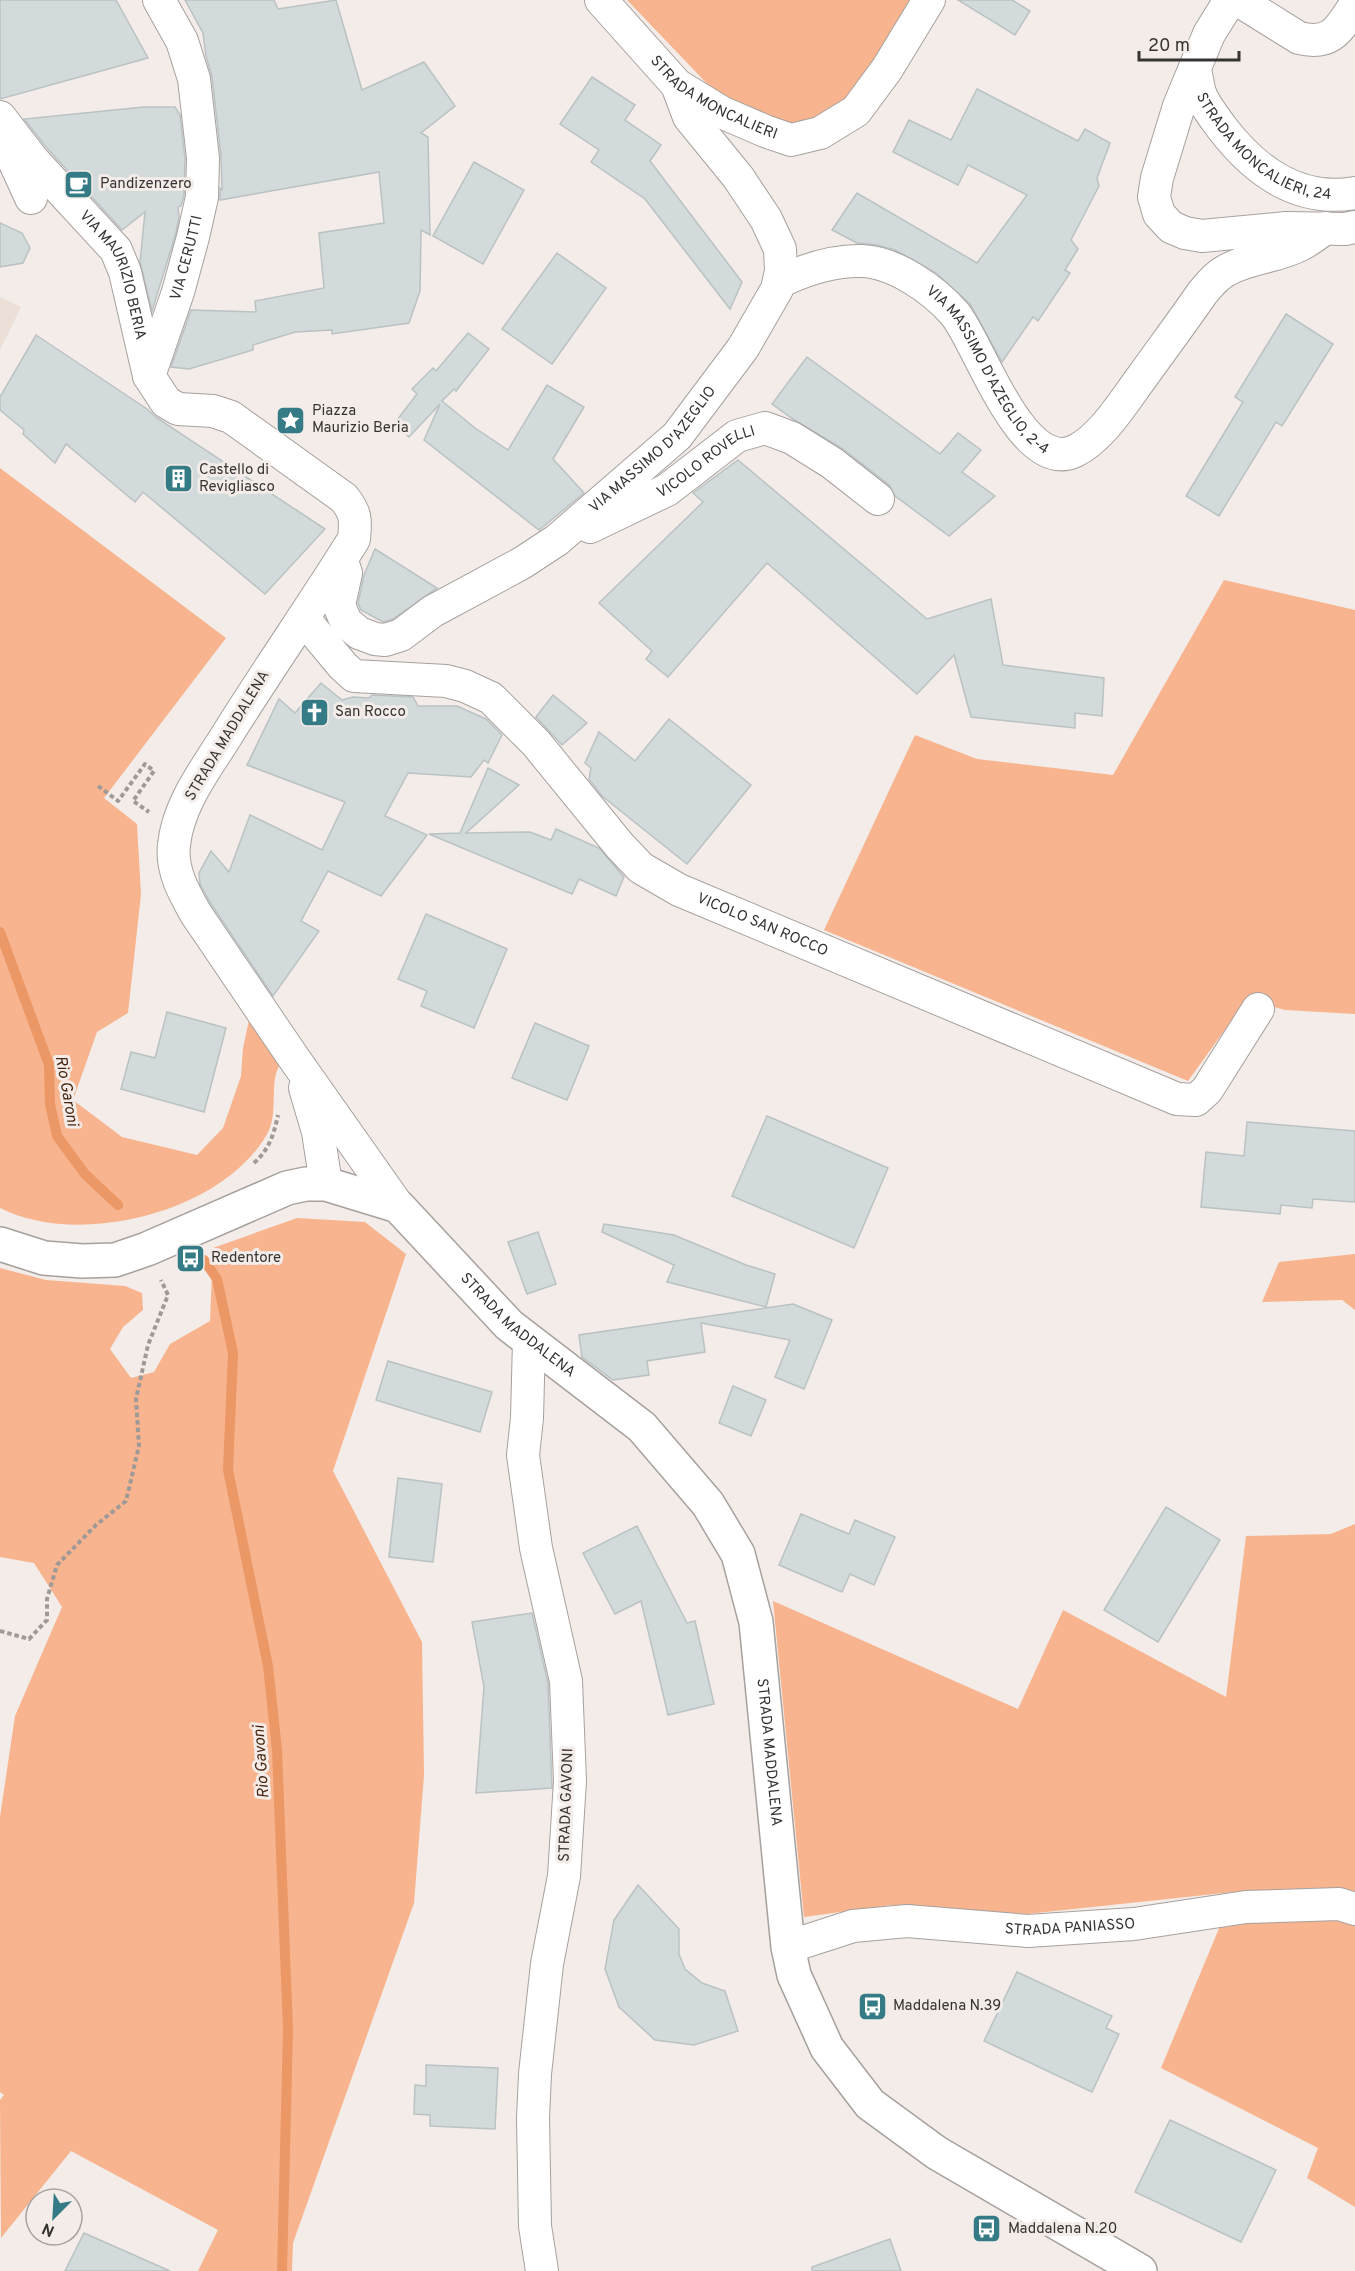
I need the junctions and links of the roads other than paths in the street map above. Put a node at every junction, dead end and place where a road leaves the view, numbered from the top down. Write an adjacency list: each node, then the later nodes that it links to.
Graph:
1 (159, 0): 15 (street, VIA CERUTTI)
2 (601, 0): 8 (street, STRADA MONCALIERI)
3 (929, 0): 8 (street, STRADA MONCALIERI)
4 (1230, 0): 7 (street)
5 (1238, 0): 6 (street)
6 (1355, 4)
7 (1195, 70): 11 (street, STRADA MONCALIERI, 24); 13 (street)
8 (677, 85): 14 (street, VIA MASSIMO D'AZEGLIO)
9 (0, 117): 15 (street, VIA MAURIZIO BERIA)
10 (0, 128): 12 (street)
11 (1355, 193)
12 (31, 198)
13 (1340, 228): 14 (street, VIA MASSIMO D'AZEGLIO, 2-4)
14 (779, 282): 17 (street, VIA MASSIMO D'AZEGLIO)
15 (153, 383): 18 (street)
16 (878, 499): 17 (street, VICOLO ROVELLI)
17 (557, 540): 18 (street, VIA MASSIMO D'AZEGLIO)
18 (345, 553): 19 (street, STRADA MADDALENA)
19 (303, 618): 20 (street, VICOLO SAN ROCCO); 21 (street, STRADA MADDALENA)
20 (1258, 1009)
21 (293, 1057): 22 (street, STRADA MADDALENA); 23 (street, STRADA MADDALENA)
22 (326, 1184): 23 (street); 24 (street)
23 (398, 1206): 25 (street, STRADA MADDALENA)
24 (0, 1244)
25 (530, 1341): 27 (street, STRADA MADDALENA); 28 (street, STRADA GAVONI)
26 (1355, 1909): 27 (street, STRADA PANIASSO)
27 (788, 1947): 29 (street, STRADA MADDALENA)
28 (542, 2271)
29 (1140, 2271)

